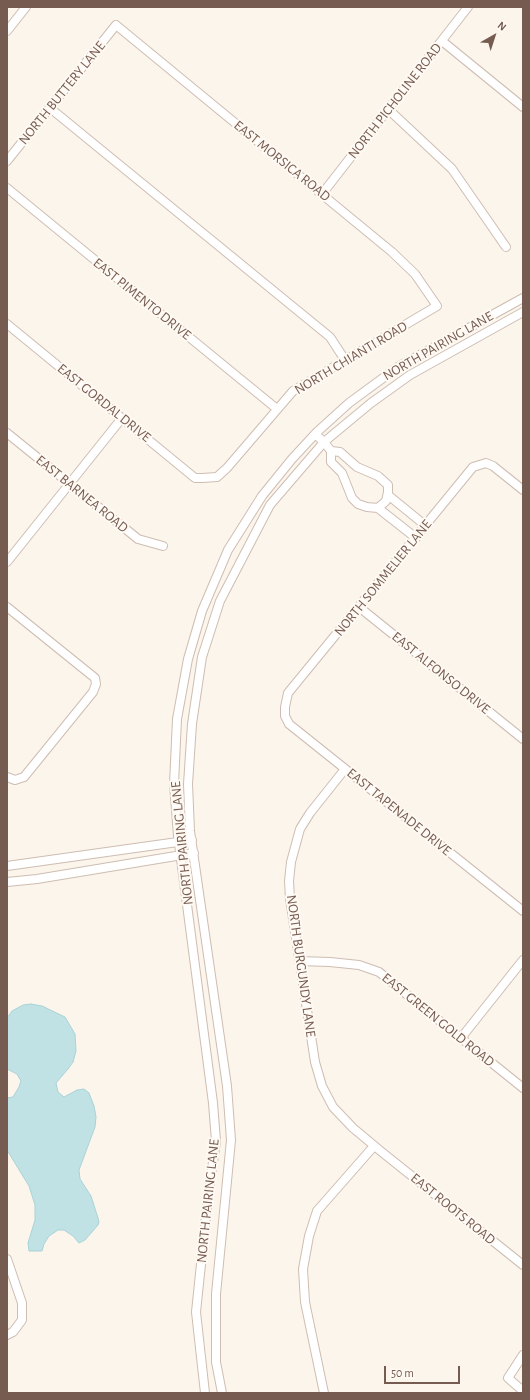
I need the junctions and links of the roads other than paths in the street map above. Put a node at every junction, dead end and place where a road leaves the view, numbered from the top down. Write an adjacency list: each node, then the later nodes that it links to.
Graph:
1 (26, 7): 4 (street)
2 (468, 7): 5 (street, NORTH PICHOLINE ROAD)
3 (116, 26): 7 (street, NORTH BUTTERY LANE); 11 (street, EAST MORSICA ROAD)
4 (7, 31)
5 (442, 41): 6 (street); 8 (street, NORTH PICHOLINE ROAD)
6 (523, 107)
7 (50, 108): 9 (street, NORTH BUTTERY LANE); 17 (street)
8 (388, 109): 11 (street, NORTH PICHOLINE ROAD); 12 (street)
9 (7, 161)
10 (7, 188): 18 (street, EAST PIMENTO DRIVE)
11 (322, 194): 14 (street, EAST MORSICA ROAD)
12 (506, 247)
13 (523, 298): 21 (street, NORTH PAIRING LANE)
14 (437, 306): 17 (street, NORTH CHIANTI ROAD)
15 (523, 312): 22 (street, NORTH PAIRING LANE)
16 (7, 324): 19 (street, EAST GORDAL DRIVE)
17 (345, 360): 18 (street, NORTH CHIANTI ROAD)
18 (277, 409): 24 (street, NORTH CHIANTI ROAD)
19 (122, 418): 24 (street, EAST GORDAL DRIVE); 25 (street)
20 (7, 433): 25 (street, EAST BARNEA ROAD)
21 (315, 434): 22 (street); 40 (street, NORTH PAIRING LANE)
22 (324, 442): 23 (street); 39 (street, NORTH PAIRING LANE)
23 (331, 451): 27 (street); 28 (street)
24 (202, 478)
25 (69, 484): 31 (street, EAST BARNEA ROAD); 32 (street)
26 (523, 490): 29 (street, NORTH SOMMELIER LANE)
27 (388, 495): 28 (street); 29 (street)
28 (378, 508): 30 (street)
29 (426, 526): 30 (street, NORTH SOMMELIER LANE)
30 (416, 538): 34 (street, NORTH SOMMELIER LANE)
31 (163, 546)
32 (7, 562)
33 (7, 607): 38 (street)
34 (359, 607): 35 (street, NORTH SOMMELIER LANE); 36 (street, EAST ALFONSO DRIVE)
35 (285, 707): 37 (street, EAST TAPENADE DRIVE)
36 (523, 739)
37 (345, 769): 45 (street, EAST TAPENADE DRIVE); 47 (street, NORTH BURGUNDY LANE)
38 (7, 777)
39 (192, 840): 40 (street); 41 (street, NORTH PAIRING LANE)
40 (179, 842): 42 (street, NORTH PAIRING LANE); 43 (street)
41 (194, 854): 42 (street); 58 (street, NORTH PAIRING LANE)
42 (181, 856): 44 (street); 57 (street, NORTH PAIRING LANE)
43 (7, 866)
44 (7, 882)
45 (523, 911)
46 (523, 960): 48 (street)
47 (299, 961): 48 (street, EAST GREEN GOLD ROAD); 50 (street, NORTH BURGUNDY LANE)
48 (461, 1038): 49 (street, EAST GREEN GOLD ROAD)
49 (523, 1088)
50 (374, 1146): 51 (street, NORTH BURGUNDY LANE); 59 (street)
51 (383, 1153): 53 (street, EAST ROOTS ROAD)
52 (7, 1259): 54 (street)
53 (523, 1265)
54 (7, 1335)
55 (523, 1355): 56 (street)
56 (523, 1391)
57 (205, 1393)
58 (222, 1393)
59 (324, 1393)

